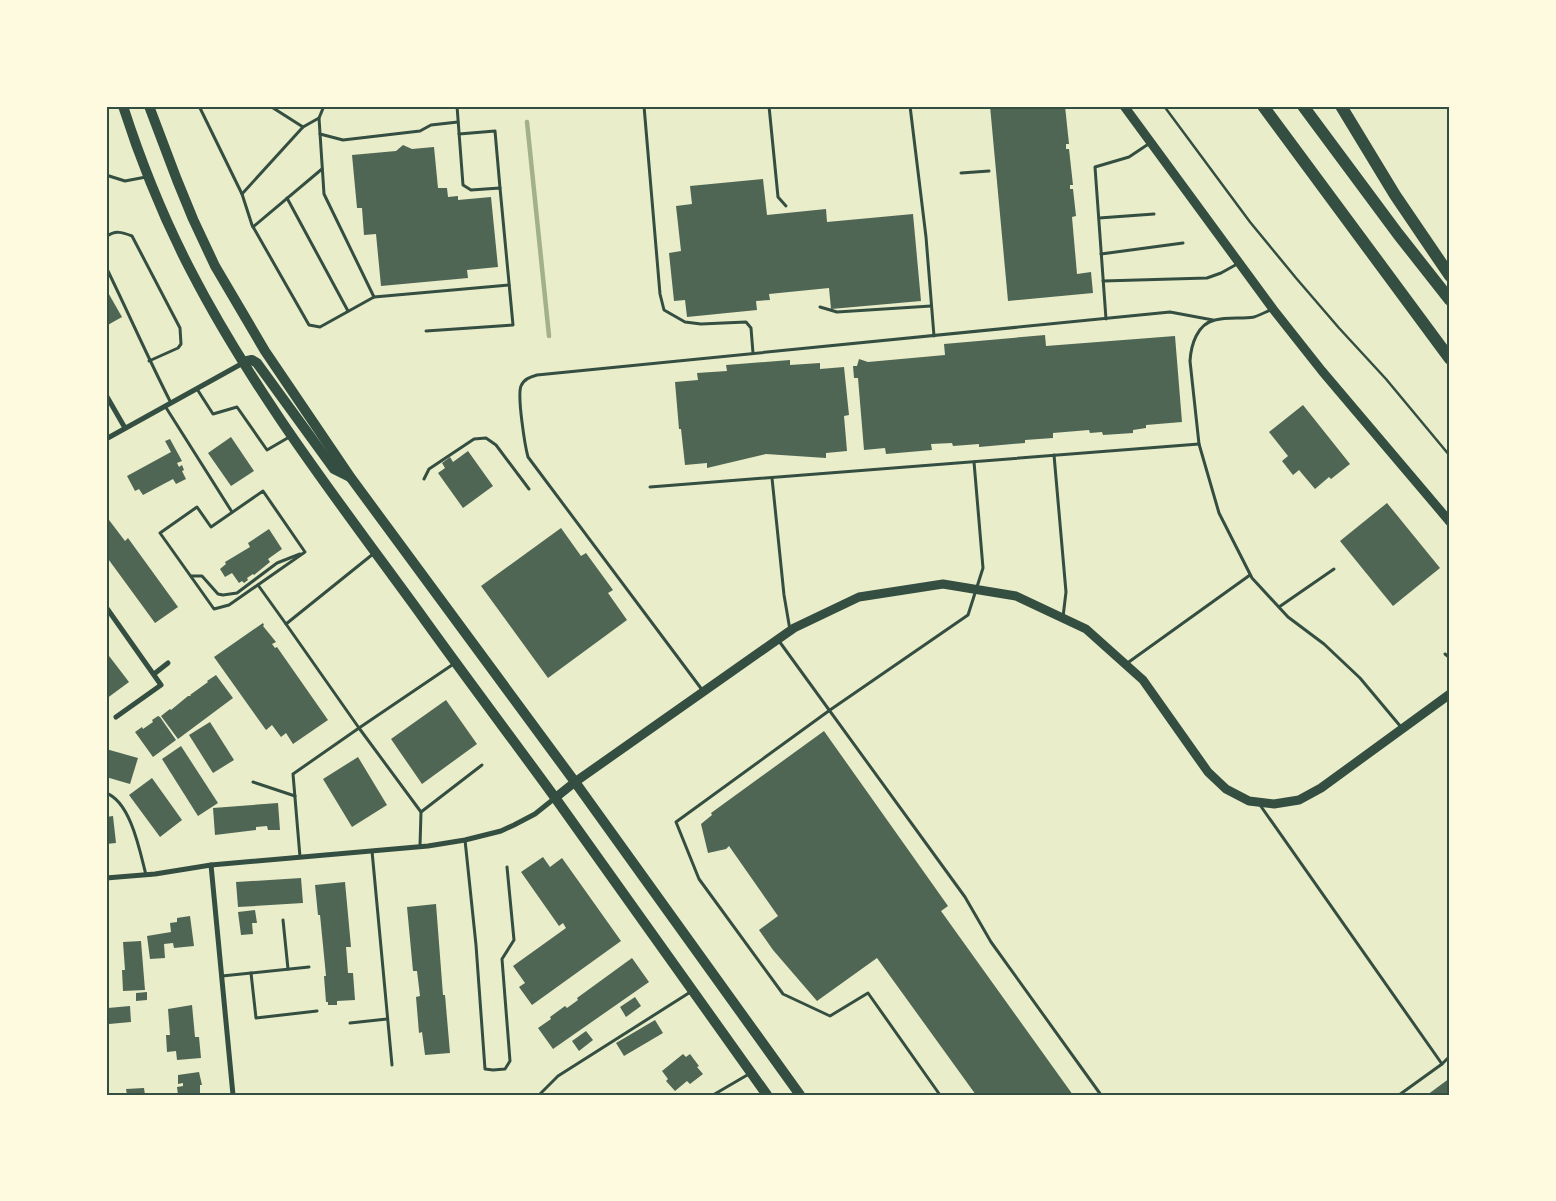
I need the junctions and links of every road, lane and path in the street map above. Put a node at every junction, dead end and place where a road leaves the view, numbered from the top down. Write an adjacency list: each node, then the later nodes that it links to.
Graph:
1 (123, 106): 27 (main road)
2 (149, 106): 67 (main road)
3 (199, 106): 29 (lane)
4 (270, 106): 18 (lane)
5 (324, 106): 16 (lane)
6 (456, 106): 17 (lane)
7 (644, 106): 53 (lane)
8 (769, 106): 31 (lane)
9 (910, 106): 45 (lane)
10 (1124, 106): 21 (street)
11 (1164, 106): 65 (path)
12 (1252, 106): 22 (highway)
13 (1263, 106): 22 (highway)
14 (1304, 106): 44 (highway)
15 (1341, 106): 40 (highway)
16 (319, 118): 18 (lane); 19 (lane)
17 (458, 122): 19 (lane); 20 (lane)
18 (303, 127): 29 (lane)
19 (320, 134): 23 (lane)
20 (459, 134): 28 (lane); 28 (lane)
21 (1150, 142): 33 (lane); 38 (street)
22 (1289, 143): 54 (highway)
23 (322, 168): 30 (lane); 43 (lane)
24 (989, 171): 25 (lane)
25 (961, 173)
26 (106, 175): 27 (lane)
27 (149, 177): 56 (main road)
28 (500, 188): 42 (lane)
29 (242, 194): 34 (lane)
30 (287, 198): 34 (lane); 48 (lane)
31 (786, 206)
32 (1154, 214): 33 (lane)
33 (1099, 218): 37 (lane)
34 (254, 227): 48 (lane)
35 (106, 237): 55 (lane)
36 (1183, 243): 37 (lane)
37 (1102, 254): 41 (lane)
38 (1240, 263): 41 (lane); 47 (street)
39 (106, 266): 55 (lane)
40 (1450, 276)
41 (1103, 281): 49 (lane)
42 (509, 286): 43 (lane); 51 (lane)
43 (374, 297): 48 (lane)
44 (1450, 300)
45 (931, 306): 46 (lane); 52 (lane)
46 (820, 307)
47 (1273, 308): 50 (lane); 73 (street)
48 (348, 311)
49 (1106, 319): 50 (lane); 52 (lane)
50 (1213, 320): 63 (lane)
51 (426, 331)
52 (934, 336): 53 (lane)
53 (753, 354): 93 (lane)
54 (1450, 359)
55 (149, 360): 59 (lane)
56 (244, 362): 57 (street); 61 (main road); 67 (main road)
57 (197, 388): 59 (street); 61 (lane)
58 (106, 395): 60 (street)
59 (168, 405): 60 (street); 72 (lane)
60 (126, 428): 62 (street)
61 (292, 436): 75 (main road)
62 (106, 439)
63 (1199, 444): 64 (lane); 77 (lane)
64 (1054, 455): 66 (lane); 83 (lane)
65 (1450, 456)
66 (974, 462): 68 (lane); 80 (lane)
67 (351, 478): 101 (main road)
68 (772, 478): 70 (lane); 85 (lane)
69 (424, 479): 71 (lane)
70 (650, 487)
71 (529, 489)
72 (232, 512): 74 (lane); 78 (lane)
73 (1450, 522)
74 (305, 552): 78 (lane); 79 (lane)
75 (375, 552): 84 (lane); 89 (main road)
76 (1334, 569): 82 (lane)
77 (1250, 575): 82 (lane); 91 (lane)
78 (191, 576): 79 (lane)
79 (258, 585): 84 (lane)
80 (976, 590): 83 (street); 85 (street); 95 (lane)
81 (106, 607): 92 (street)
82 (1279, 607): 98 (lane)
83 (1062, 618): 91 (street)
84 (286, 624): 97 (lane)
85 (790, 630): 86 (street)
86 (778, 639): 93 (street); 95 (lane)
87 (1445, 654): 88 (lane)
88 (1450, 658)
89 (455, 662): 97 (lane); 104 (main road)
90 (168, 663): 92 (street)
91 (1126, 664): 105 (street)
92 (154, 674): 96 (street)
93 (704, 691): 101 (street)
94 (1450, 694): 98 (street)
95 (830, 710): 133 (lane); 134 (lane)
96 (116, 717)
97 (359, 728): 103 (lane); 106 (lane)
98 (1402, 728): 105 (street)
99 (482, 765): 106 (lane)
100 (253, 782): 103 (lane)
101 (575, 782): 104 (street); 132 (main road)
102 (106, 793): 113 (lane)
103 (295, 796): 110 (lane)
104 (555, 798): 107 (street); 120 (main road)
105 (1257, 802): 126 (lane)
106 (422, 812): 108 (lane)
107 (465, 840): 108 (street); 112 (lane)
108 (420, 846): 109 (street)
109 (372, 850): 110 (street); 122 (lane)
110 (300, 857): 111 (street)
111 (211, 865): 113 (street); 119 (street)
112 (507, 867)
113 (146, 874): 114 (street)
114 (106, 878)
115 (283, 920): 117 (lane)
116 (309, 967): 117 (lane)
117 (288, 969): 118 (lane)
118 (251, 973): 119 (lane); 121 (lane)
119 (222, 976): 128 (street)
120 (693, 990): 127 (main road); 129 (lane)
121 (317, 1011)
122 (387, 1019): 123 (lane); 125 (lane)
123 (350, 1022)
124 (1450, 1056): 126 (lane)
125 (392, 1064)
126 (1442, 1064): 135 (lane)
127 (752, 1073): 130 (lane); 131 (main road)
128 (233, 1095)
129 (539, 1095)
130 (713, 1095)
131 (768, 1095)
132 (800, 1095)
133 (940, 1095)
134 (1101, 1095)
135 (1399, 1095)

